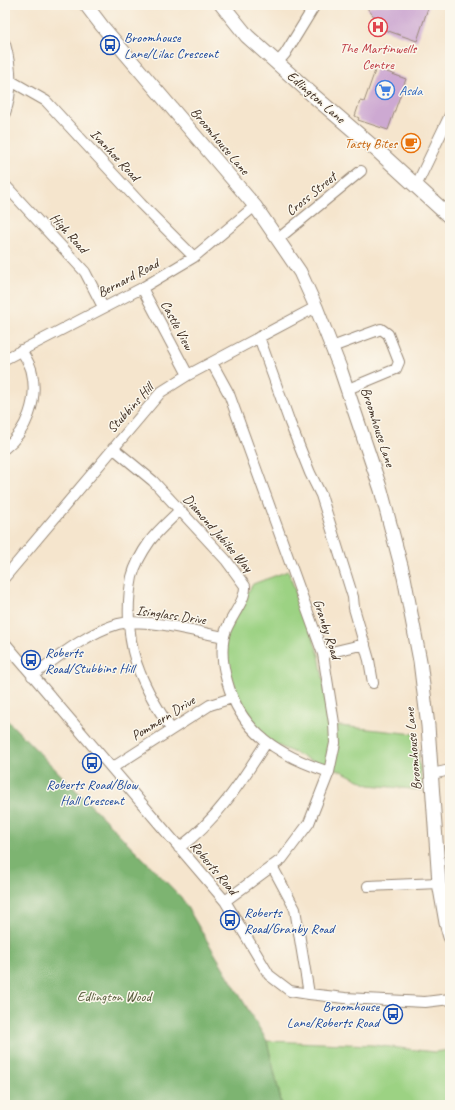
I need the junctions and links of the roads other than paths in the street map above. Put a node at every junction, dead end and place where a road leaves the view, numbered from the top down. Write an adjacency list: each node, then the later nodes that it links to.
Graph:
1 (86, 5): 12 (street, Broomhouse Lane)
2 (222, 5): 5 (main road, Edlington Lane)
3 (315, 5): 5 (street)
4 (5, 44): 6 (street)
5 (277, 63): 11 (main road, Edlington Lane)
6 (11, 81): 7 (street); 15 (street, Ivanhoe Road)
7 (5, 113)
8 (450, 115): 11 (street)
9 (361, 171): 14 (street, Cross Street)
10 (5, 185): 17 (street, High Road)
11 (416, 186): 13 (main road, Edlington Lane)
12 (255, 206): 14 (street, Broomhouse Lane); 15 (street, Bernard Road)
13 (450, 217)
14 (278, 239): 18 (street, Broomhouse Lane)
15 (194, 257): 16 (street, Bernard Road)
16 (142, 288): 17 (street, Bernard Road); 24 (street, Castle View)
17 (103, 307): 21 (street, Bernard Road)
18 (316, 307): 19 (street, Stubbins Hill); 20 (street, Broomhouse Lane)
19 (259, 337): 23 (street, Stubbins Hill); 33 (street)
20 (332, 347): 25 (street, Broomhouse Lane); 25 (street)
21 (21, 350): 22 (street, Bernard Road); 26 (street)
22 (5, 359)
23 (212, 363): 24 (street, Stubbins Hill); 34 (street, Granby Road)
24 (188, 375): 27 (street, Stubbins Hill)
25 (348, 389): 43 (street, Broomhouse Lane)
26 (5, 448)
27 (112, 448): 28 (street, Diamond Jubilee Way); 29 (street, Stubbins Hill)
28 (180, 510): 30 (street); 31 (street, Diamond Jubilee Way)
29 (5, 577)
30 (130, 623): 31 (street, Isinglass Drive); 35 (street, Isinglass Drive); 38 (street)
31 (224, 637): 37 (street, Diamond Jubilee Way)
32 (5, 643): 35 (street, Roberts Road)
33 (365, 644): 34 (street); 36 (street)
34 (323, 654): 42 (street, Granby Road)
35 (32, 676): 40 (street, Roberts Road)
36 (373, 683)
37 (232, 698): 38 (street, Pommern Drive); 39 (street, Diamond Jubilee Way)
38 (171, 730): 40 (street, Pommern Drive)
39 (266, 742): 42 (street, Diamond Jubilee Way); 44 (street)
40 (112, 768): 44 (street, Roberts Road)
41 (450, 770): 43 (street)
42 (329, 772): 45 (street, Granby Road)
43 (432, 774): 46 (street, Broomhouse Lane)
44 (179, 848): 48 (street, Roberts Road)
45 (272, 866): 48 (street, Granby Road); 50 (street)
46 (439, 883): 47 (street); 49 (street, Broomhouse Lane)
47 (368, 886)
48 (225, 901): 50 (street, Roberts Road)
49 (450, 936)
50 (309, 994): 51 (street, Roberts Road)
51 (450, 999)

